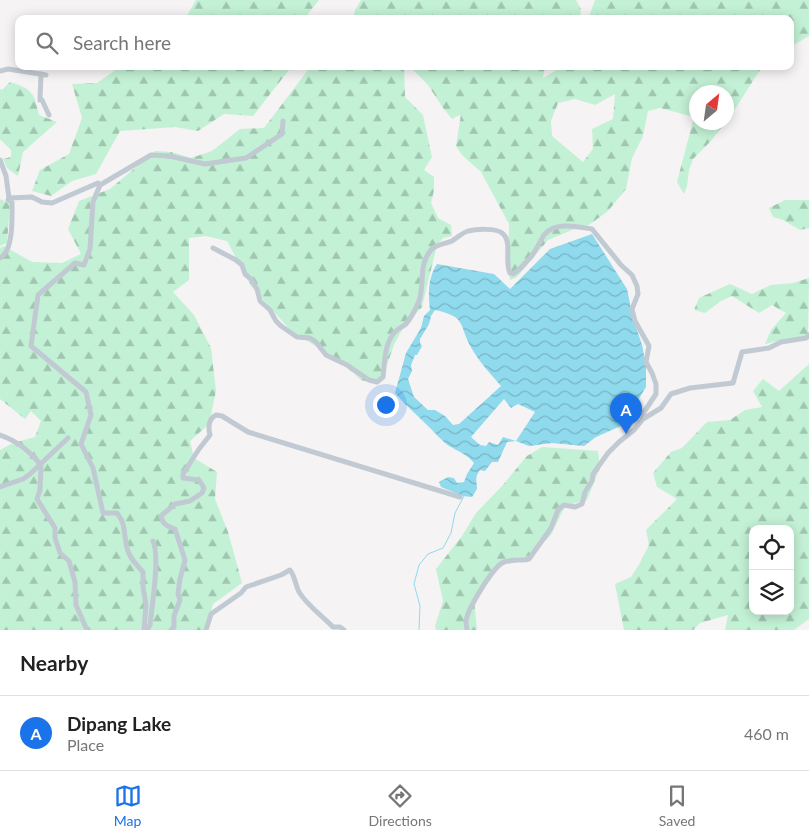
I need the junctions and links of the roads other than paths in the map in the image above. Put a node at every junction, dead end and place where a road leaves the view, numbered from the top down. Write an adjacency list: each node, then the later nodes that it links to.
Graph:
1 (0, 71): 2 (street)
2 (49, 115)
3 (283, 121): 5 (street)
4 (0, 160): 6 (street)
5 (100, 185): 6 (street); 18 (street)
6 (9, 198): 8 (street)
7 (213, 248): 10 (street)
8 (0, 258)
9 (809, 335): 10 (street)
10 (643, 419): 22 (street)
11 (0, 435): 13 (street)
12 (68, 438): 13 (street)
13 (41, 465): 14 (street); 17 (street)
14 (0, 487)
15 (460, 497): 19 (street)
16 (153, 541): 18 (street)
17 (87, 630)
18 (145, 630)
19 (171, 630)
20 (206, 630): 21 (street)
21 (344, 630)
22 (468, 630)

